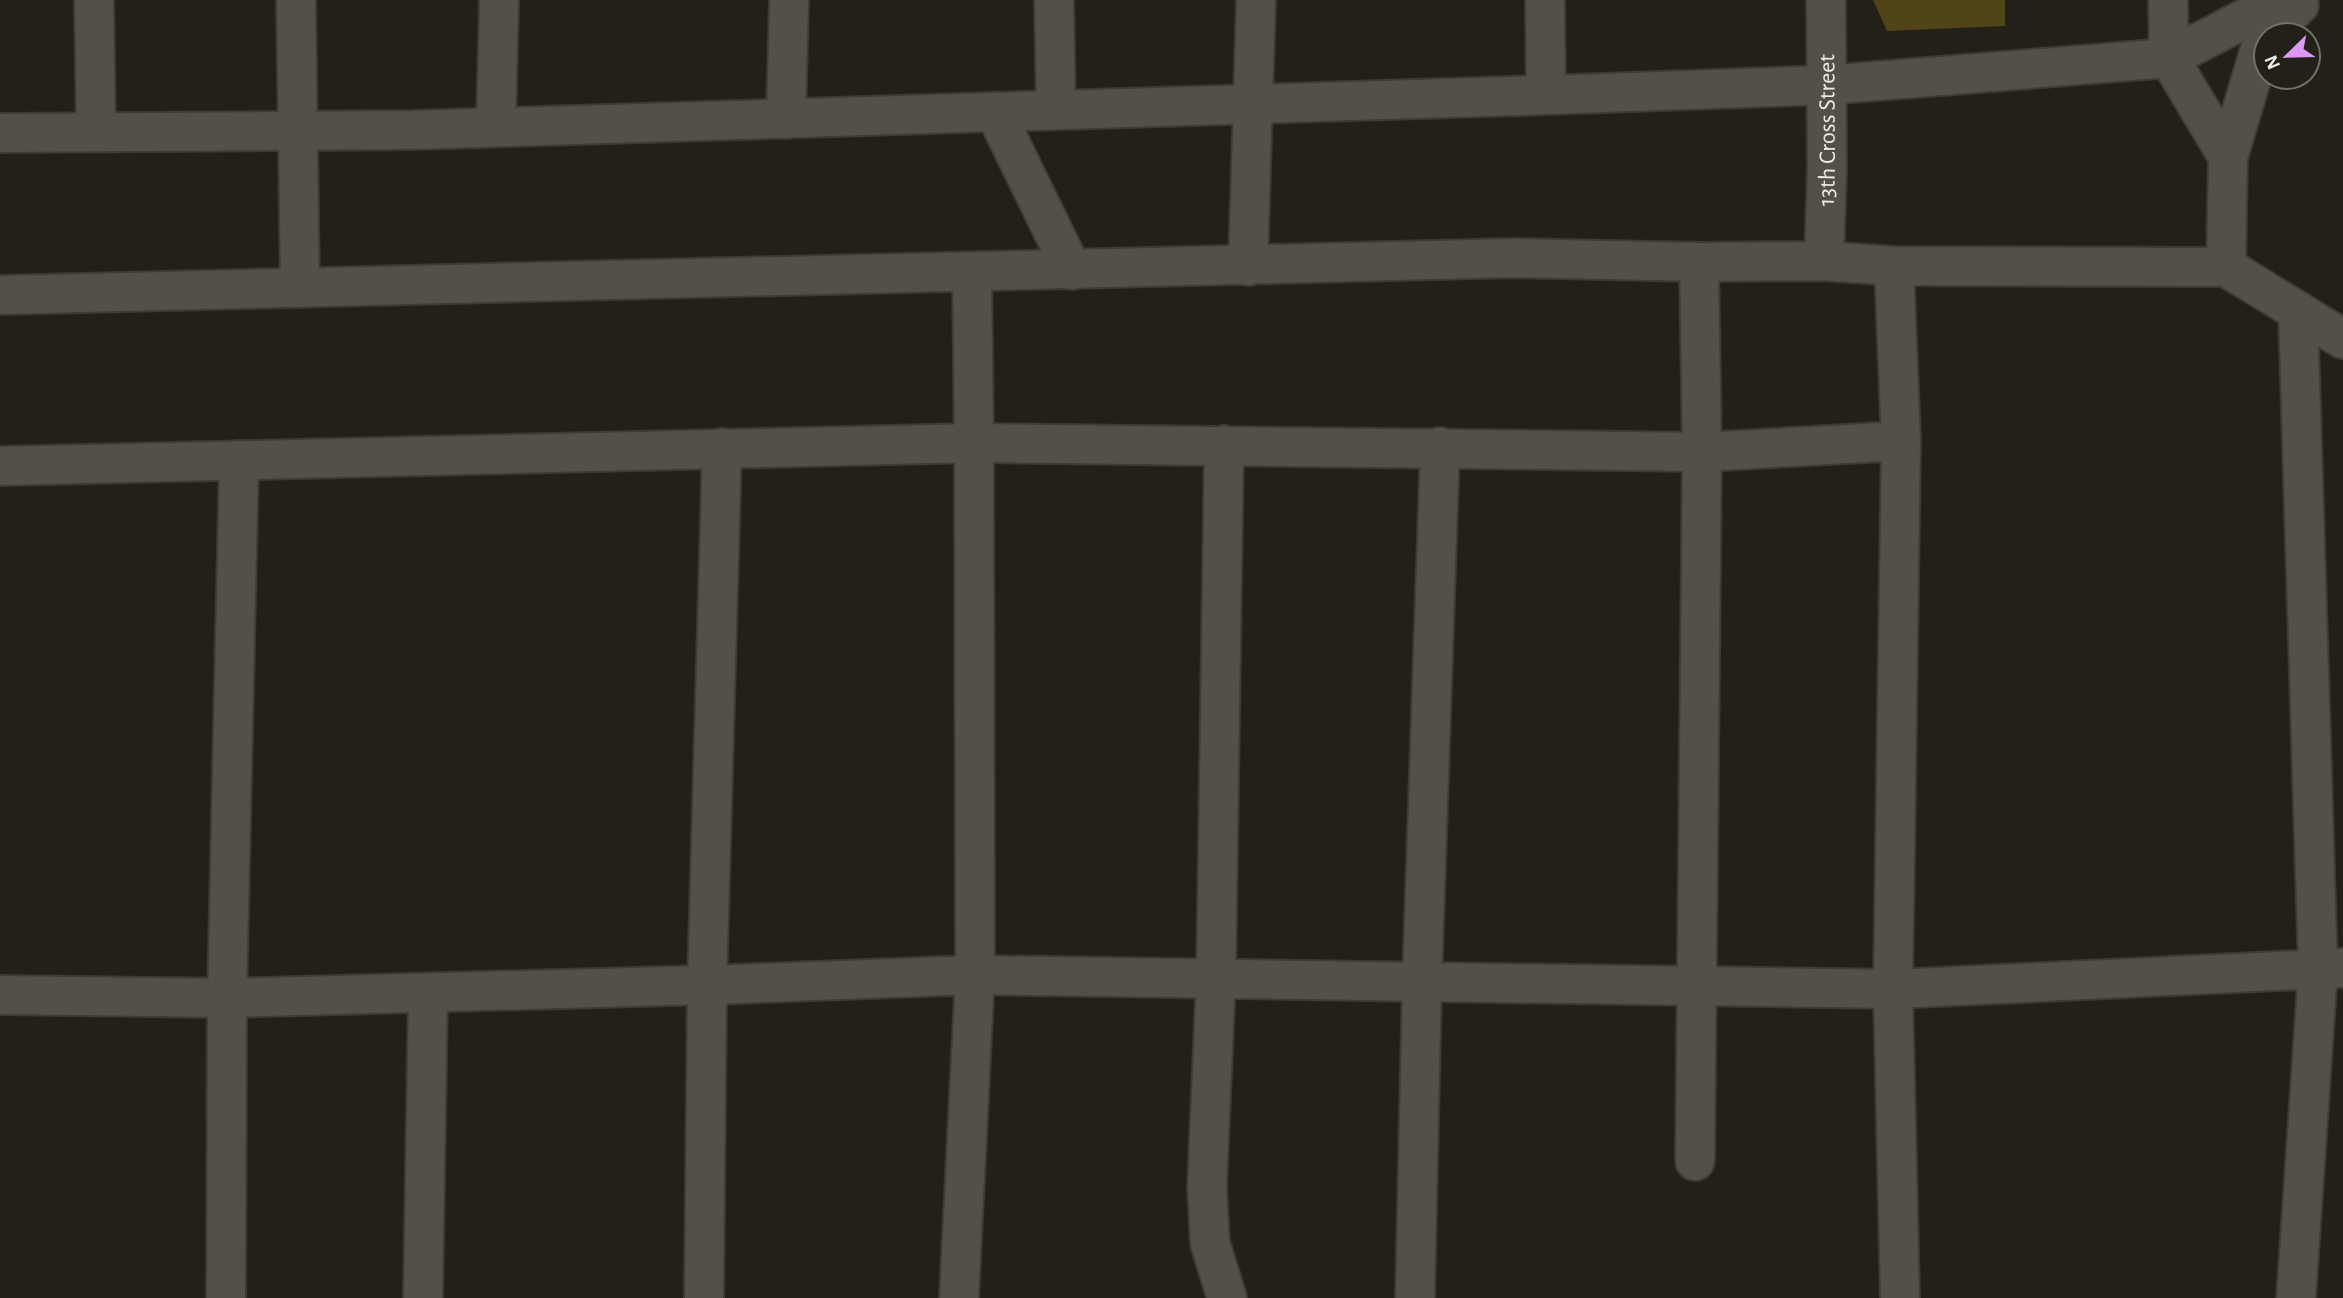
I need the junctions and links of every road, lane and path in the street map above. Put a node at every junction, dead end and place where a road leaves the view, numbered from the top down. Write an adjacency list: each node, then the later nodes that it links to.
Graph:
1 (94, 0): 21 (street)
2 (296, 0): 20 (street)
3 (499, 0): 19 (street)
4 (789, 0): 18 (street)
5 (1054, 0): 16 (street)
6 (1256, 0): 15 (street)
7 (1545, 0): 14 (street)
8 (1826, 0): 13 (street, 13th Cross Street)
9 (2168, 0): 12 (street)
10 (2281, 0): 12 (street)
11 (2305, 0): 23 (street)
12 (2169, 58): 13 (street); 23 (street)
13 (1826, 85): 14 (street); 24 (street, 13th Cross Street)
14 (1546, 95): 15 (street)
15 (1251, 104): 16 (street); 26 (street)
16 (1056, 110): 17 (street)
17 (995, 112): 18 (street); 29 (street)
18 (786, 119): 19 (street)
19 (496, 127): 20 (street)
20 (297, 131): 21 (street); 31 (street)
21 (96, 132): 22 (street)
22 (0, 133)
23 (2228, 157): 28 (street)
24 (1824, 261): 25 (street); 27 (street)
25 (1699, 262): 26 (street); 40 (street)
26 (1248, 266): 29 (street)
27 (1894, 266): 28 (street); 35 (street)
28 (2226, 267): 33 (street)
29 (1072, 270): 30 (street)
30 (972, 272): 31 (street); 36 (street)
31 (300, 288): 32 (street)
32 (0, 295)
33 (2298, 311): 34 (street); 43 (street)
34 (2343, 339)
35 (1901, 441): 40 (street); 49 (street)
36 (974, 443): 37 (street); 39 (street); 44 (street)
37 (1224, 445): 38 (street); 45 (street)
38 (1440, 447): 40 (street); 46 (street)
39 (722, 449): 41 (street); 47 (street)
40 (1702, 452): 48 (street)
41 (239, 460): 42 (street); 52 (street)
42 (0, 466)
43 (2331, 969): 49 (street); 61 (street)
44 (975, 975): 45 (street); 47 (street); 57 (street)
45 (1216, 978): 46 (street); 58 (street)
46 (1422, 982): 48 (street); 59 (street)
47 (707, 985): 50 (street); 56 (street)
48 (1695, 986): 49 (street); 53 (street)
49 (1893, 989): 60 (street)
50 (428, 993): 52 (street); 55 (street)
51 (0, 995): 52 (street)
52 (227, 998): 54 (street)
53 (1695, 1161)
54 (226, 1298)
55 (423, 1298)
56 (704, 1298)
57 (959, 1298)
58 (1227, 1298)
59 (1415, 1298)
60 (1900, 1298)
61 (2296, 1298)

